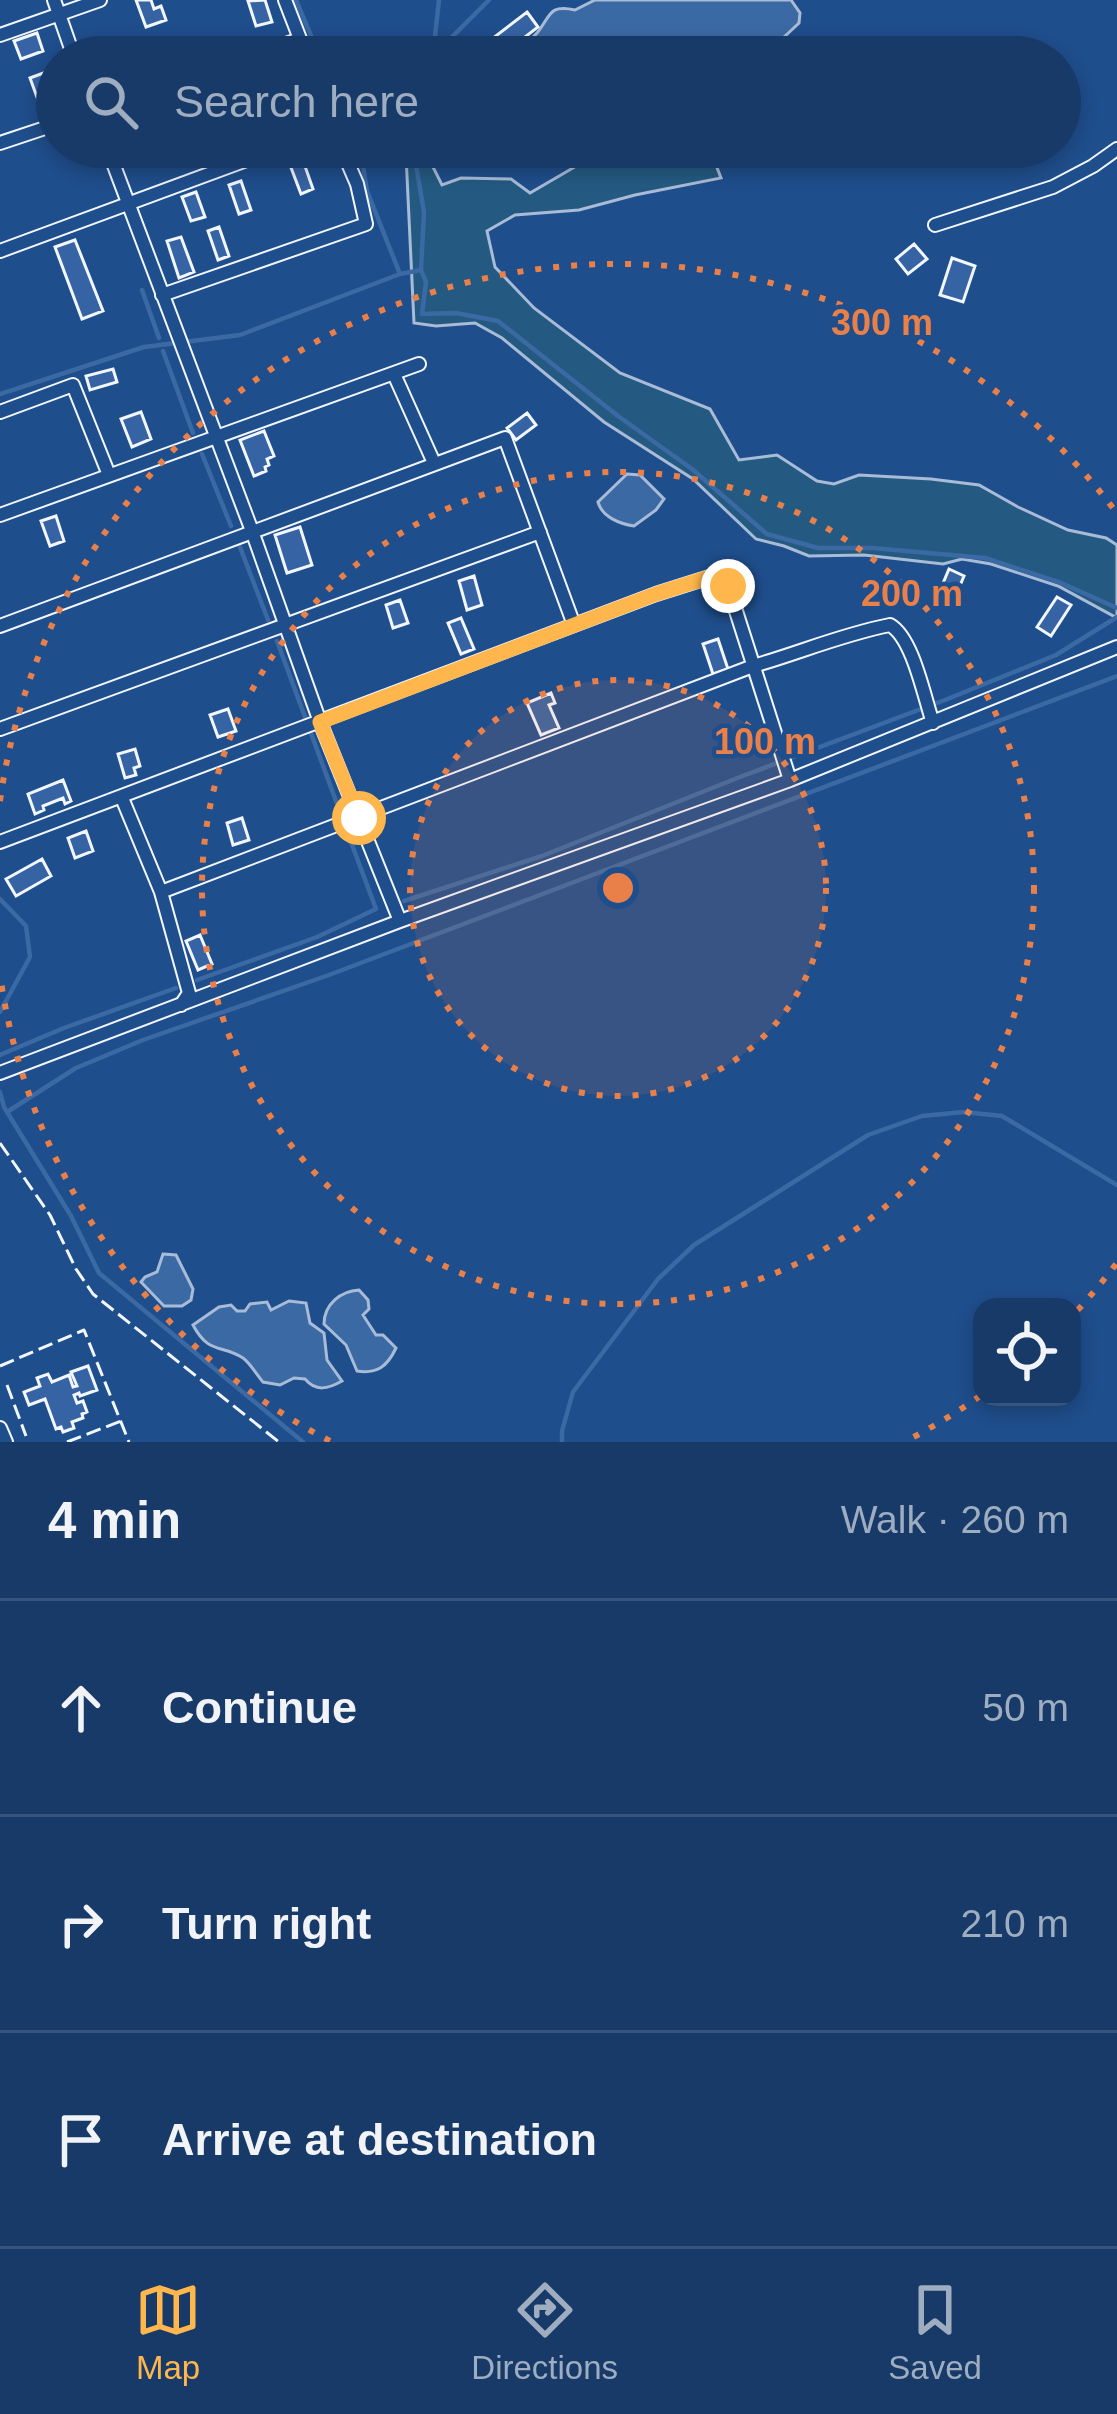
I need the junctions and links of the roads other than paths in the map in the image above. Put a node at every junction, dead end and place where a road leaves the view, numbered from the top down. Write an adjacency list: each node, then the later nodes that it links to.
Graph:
1 (54, 0): 4 (street)
2 (100, 0): 4 (street)
3 (285, 0): 7 (street)
4 (59, 14): 5 (street); 6 (street)
5 (0, 35)
6 (67, 36)
7 (299, 36)
8 (36, 131): 9 (street)
9 (0, 143)
10 (1117, 149): 15 (street)
11 (115, 168): 14 (street)
12 (224, 168): 14 (street)
13 (350, 168): 17 (street)
14 (128, 203): 16 (street); 17 (street)
15 (935, 225)
16 (0, 251)
17 (162, 295): 21 (street)
18 (419, 364): 19 (street)
19 (394, 374): 21 (street); 22 (street)
20 (0, 412): 23 (street)
21 (215, 437): 23 (street); 25 (street)
22 (434, 464): 25 (street); 26 (street)
23 (109, 475): 24 (street)
24 (0, 515)
25 (252, 531): 28 (street); 29 (street)
26 (540, 532): 27 (street); 29 (street)
27 (574, 625): 31 (street); 32 (street)
28 (0, 626)
29 (285, 626): 32 (street); 34 (street)
30 (1117, 647): 33 (street)
31 (753, 666): 33 (street); 35 (street); 37 (street)
32 (320, 722): 36 (street); 37 (street)
33 (933, 723): 35 (street)
34 (0, 729)
35 (790, 780): 40 (street)
36 (122, 798): 38 (street); 39 (street)
37 (359, 818): 39 (street); 40 (street)
38 (0, 842)
39 (161, 892): 41 (street)
40 (400, 921): 41 (street)
41 (181, 1006): 42 (street)
42 (2, 1072)
43 (0, 1428): 44 (street)
44 (6, 1442)

